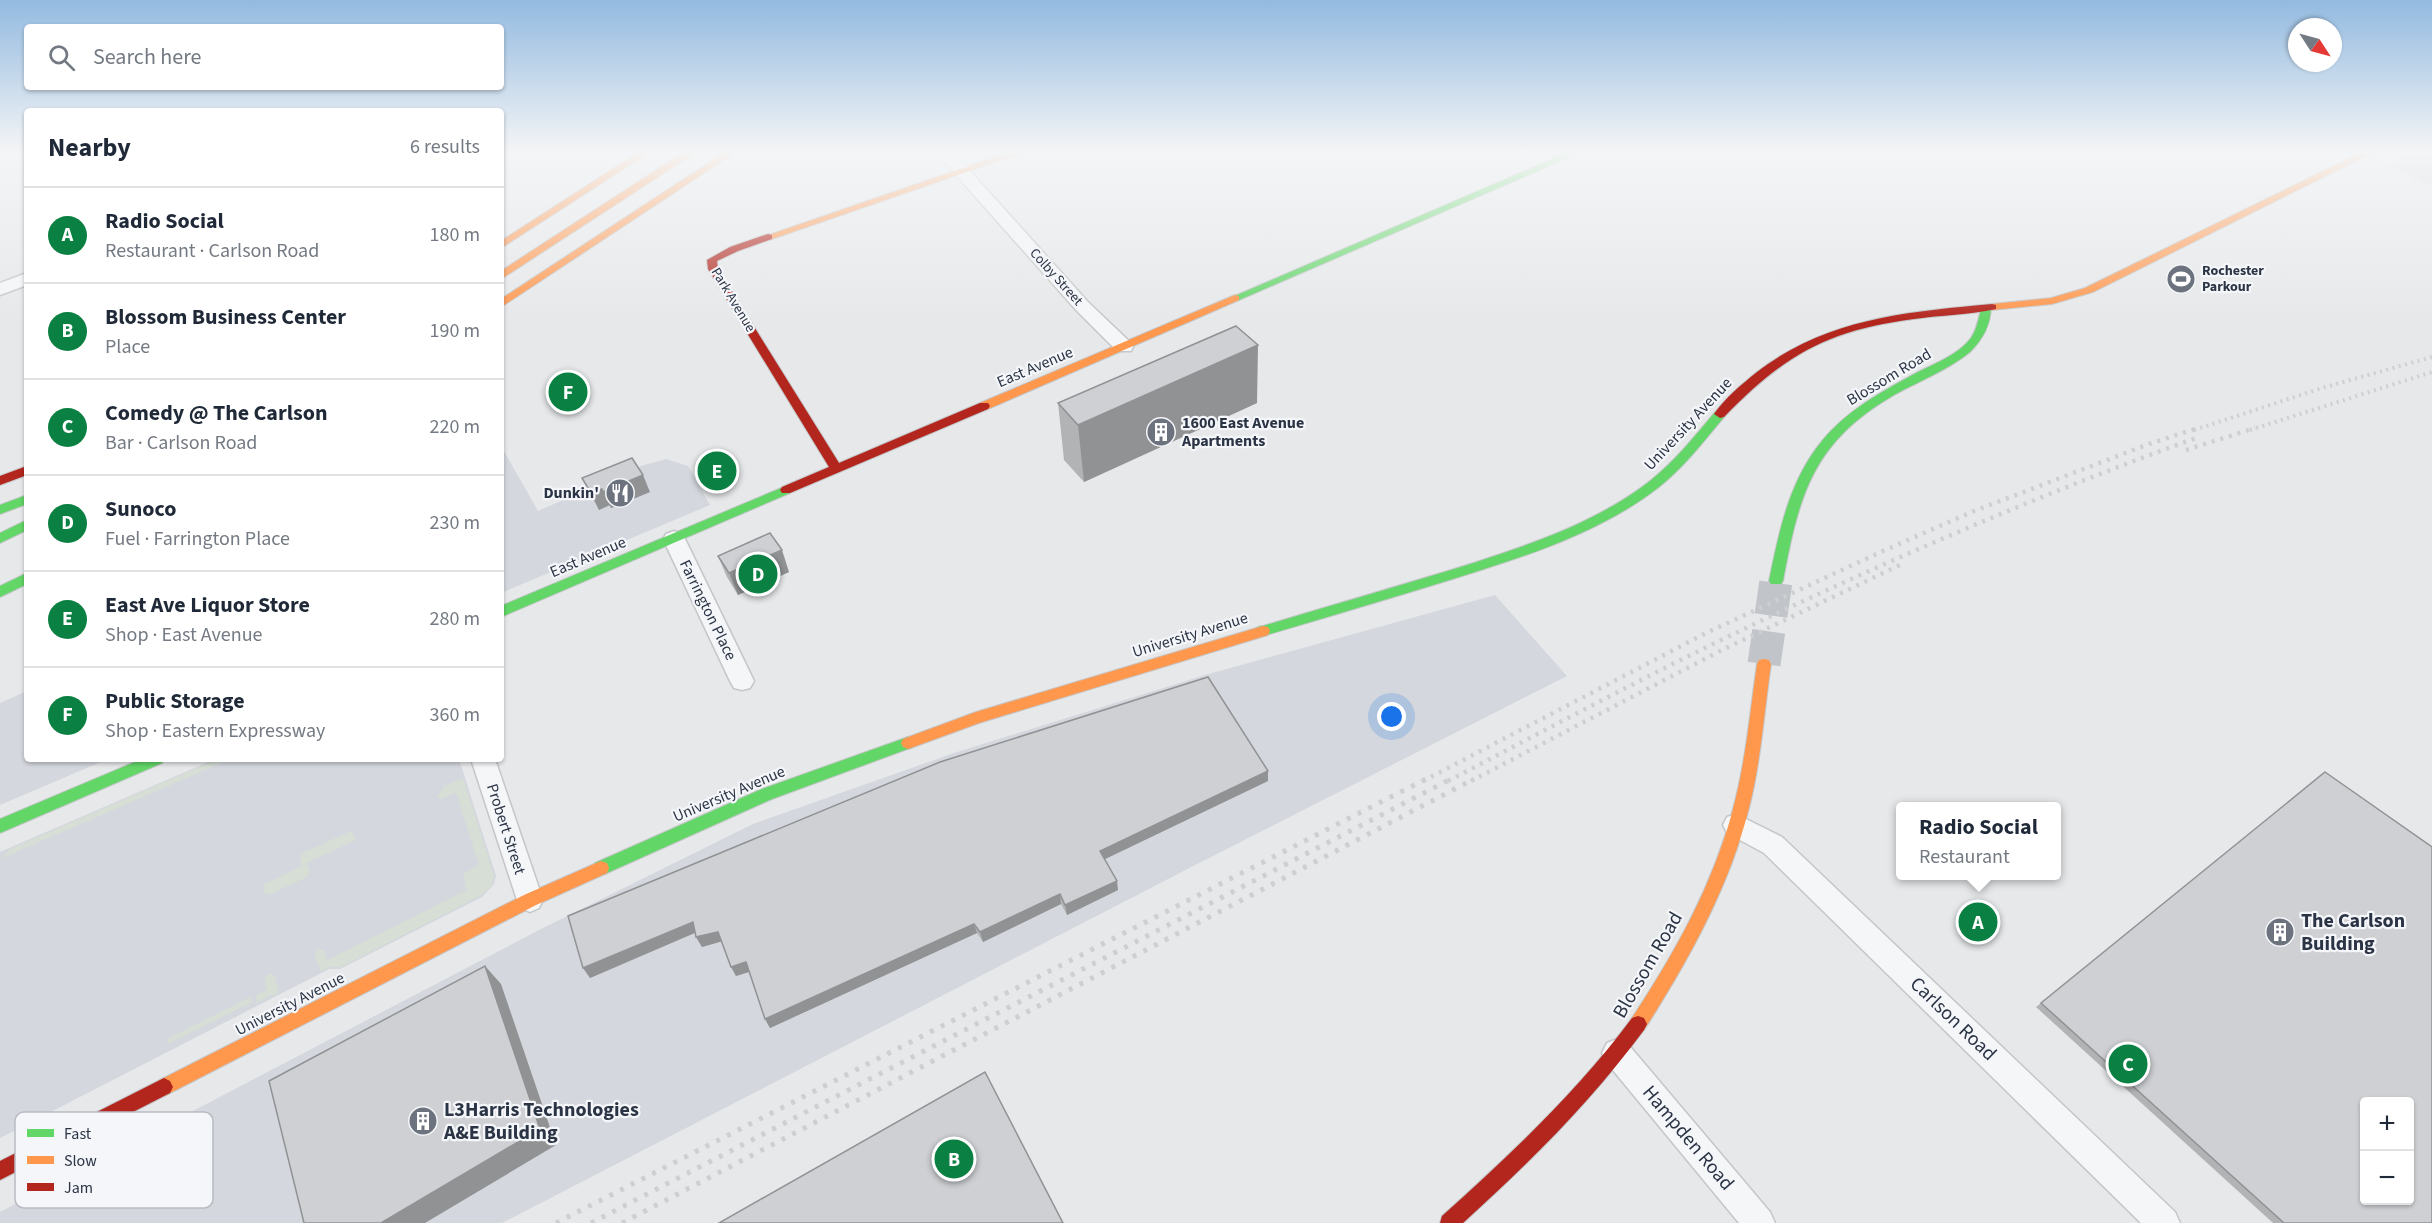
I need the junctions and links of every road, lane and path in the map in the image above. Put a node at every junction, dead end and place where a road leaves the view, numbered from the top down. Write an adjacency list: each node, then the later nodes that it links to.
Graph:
1 (559, 207): 8 (main road)
2 (607, 207): 9 (main road)
3 (648, 207): 12 (main road)
4 (859, 207): 17 (main road, Park Avenue)
5 (994, 207): 16 (street, Colby Street)
6 (1449, 207): 16 (main road, East Avenue)
7 (2259, 207): 13 (main road, University Avenue)
8 (504, 242)
9 (504, 274)
10 (24, 279): 11 (street)
11 (0, 290)
12 (504, 302)
13 (1986, 308): 14 (main road, University Avenue); 26 (main road, Blossom Road)
14 (1908, 316): 15 (main road); 35 (main road, University Avenue)
15 (1937, 330)
16 (1124, 347): 17 (main road, East Avenue)
17 (837, 469): 24 (main road, East Avenue)
18 (24, 471): 19 (main road)
19 (0, 481)
20 (24, 500): 21 (main road)
21 (0, 510)
22 (24, 526): 23 (main road)
23 (0, 538)
24 (674, 538): 28 (main road, East Avenue); 30 (street, Farrington Place)
25 (24, 580): 27 (main road)
26 (1776, 581)
27 (0, 592)
28 (504, 611)
29 (1764, 664): 33 (main road, Blossom Road)
30 (742, 681)
31 (150, 762): 34 (main road)
32 (484, 762): 35 (street, Probert Street)
33 (1736, 825): 36 (main road, Blossom Road); 42 (street, Carlson Road)
34 (0, 826)
35 (530, 900): 37 (main road, University Avenue)
36 (1617, 1053): 40 (main road, Blossom Road); 41 (street, Hampden Road)
37 (115, 1112)
38 (15, 1163): 39 (main road, University Avenue)
39 (0, 1171)
40 (1449, 1223)
41 (1759, 1223)
42 (2164, 1223)

